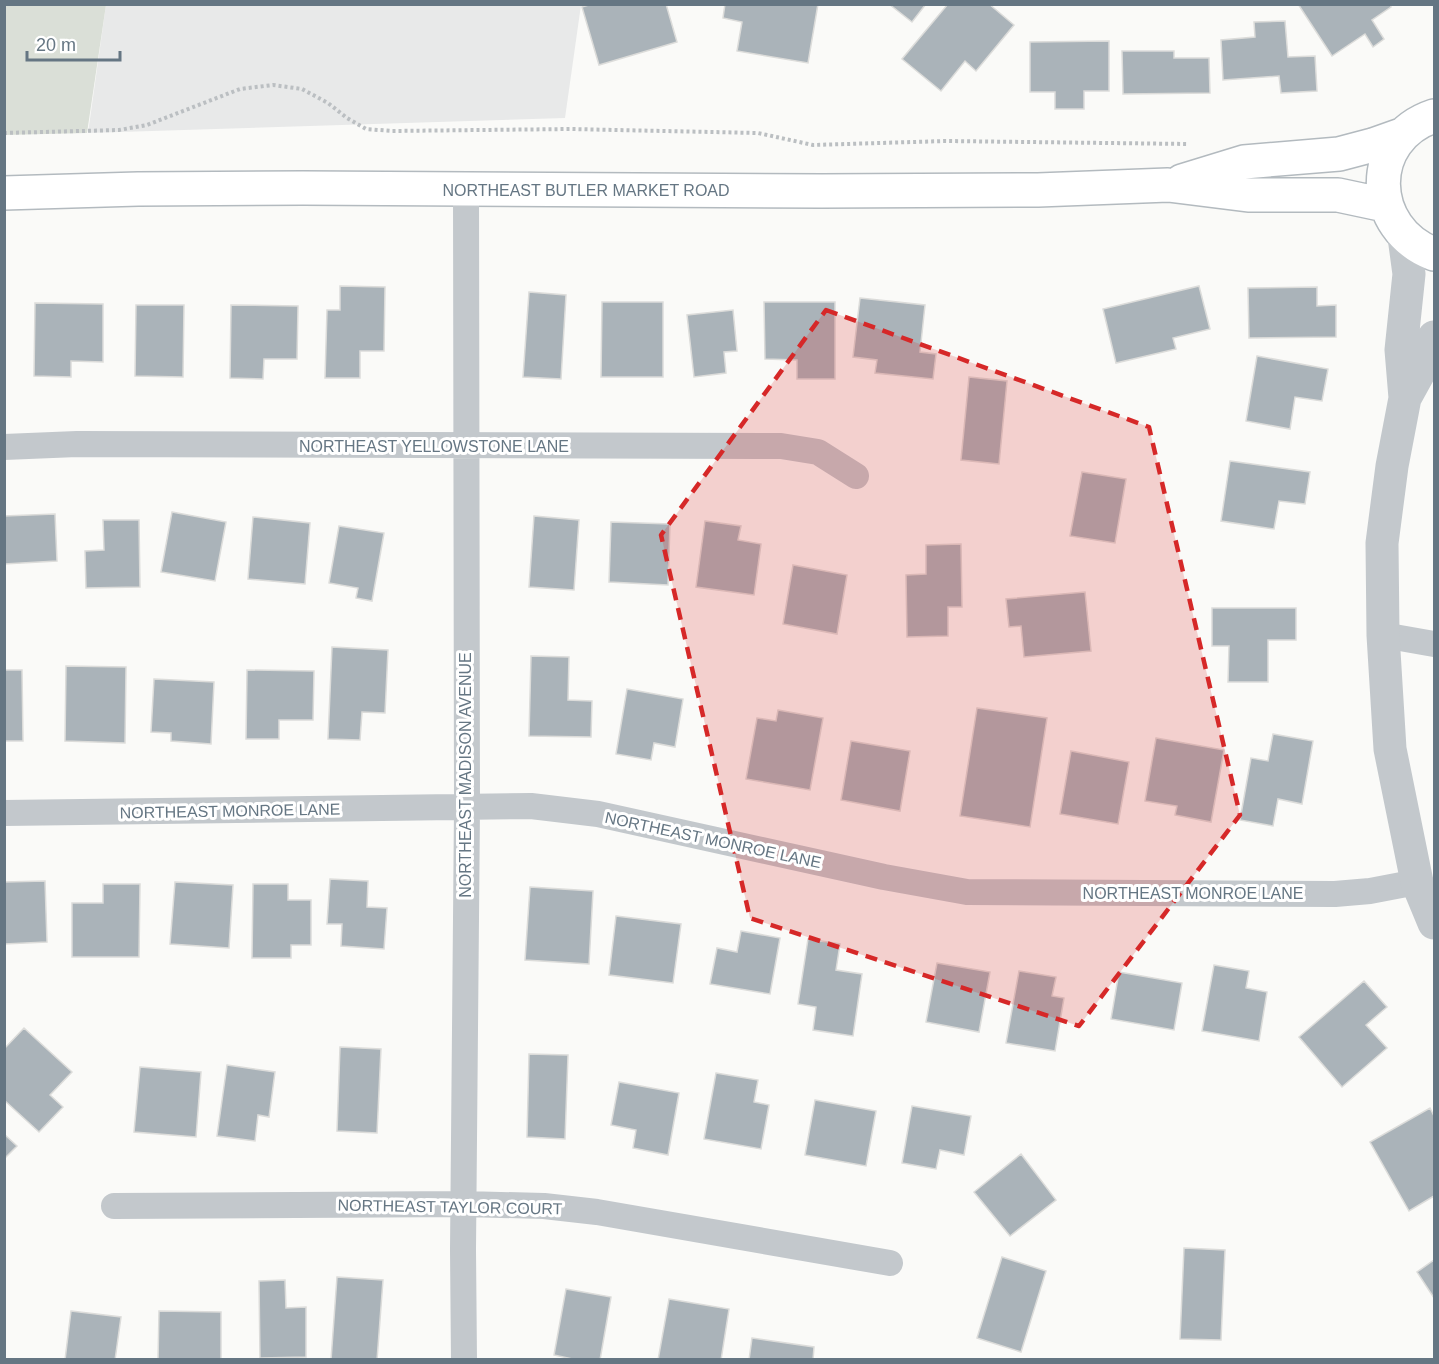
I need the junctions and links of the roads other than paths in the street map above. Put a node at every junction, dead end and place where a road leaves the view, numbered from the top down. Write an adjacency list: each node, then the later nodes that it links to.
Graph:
1 (1424, 119): 2 (main road, NORTHEAST BUTLER MARKET ROAD); 5 (main road)
2 (1168, 185): 3 (main road, NORTHEAST BUTLER MARKET ROAD); 5 (main road, NORTHEAST BUTLER MARKET ROAD)
3 (466, 190): 4 (main road, NORTHEAST BUTLER MARKET ROAD); 10 (street, NORTHEAST MADISON AVENUE)
4 (4, 193)
5 (1385, 205): 6 (main road)
6 (1404, 237): 7 (main road); 9 (street)
7 (1434, 254)
8 (1434, 337): 9 (street)
9 (1405, 398): 13 (street)
10 (465, 446): 11 (street, NORTHEAST YELLOWSTONE LANE); 12 (street, NORTHEAST YELLOWSTONE LANE); 15 (street, NORTHEAST MADISON AVENUE)
11 (4, 447)
12 (856, 476)
13 (1383, 635): 14 (street); 17 (street)
14 (1434, 644)
15 (466, 808): 16 (street, NORTHEAST MONROE LANE); 17 (street, NORTHEAST MONROE LANE); 19 (street, NORTHEAST MADISON AVENUE)
16 (4, 813)
17 (1417, 882): 18 (street)
18 (1434, 923)
19 (464, 1204): 20 (street, NORTHEAST TAYLOR COURT); 21 (street, NORTHEAST TAYLOR COURT); 22 (street, NORTHEAST MADISON AVENUE)
20 (114, 1206)
21 (890, 1263)
22 (464, 1359)

